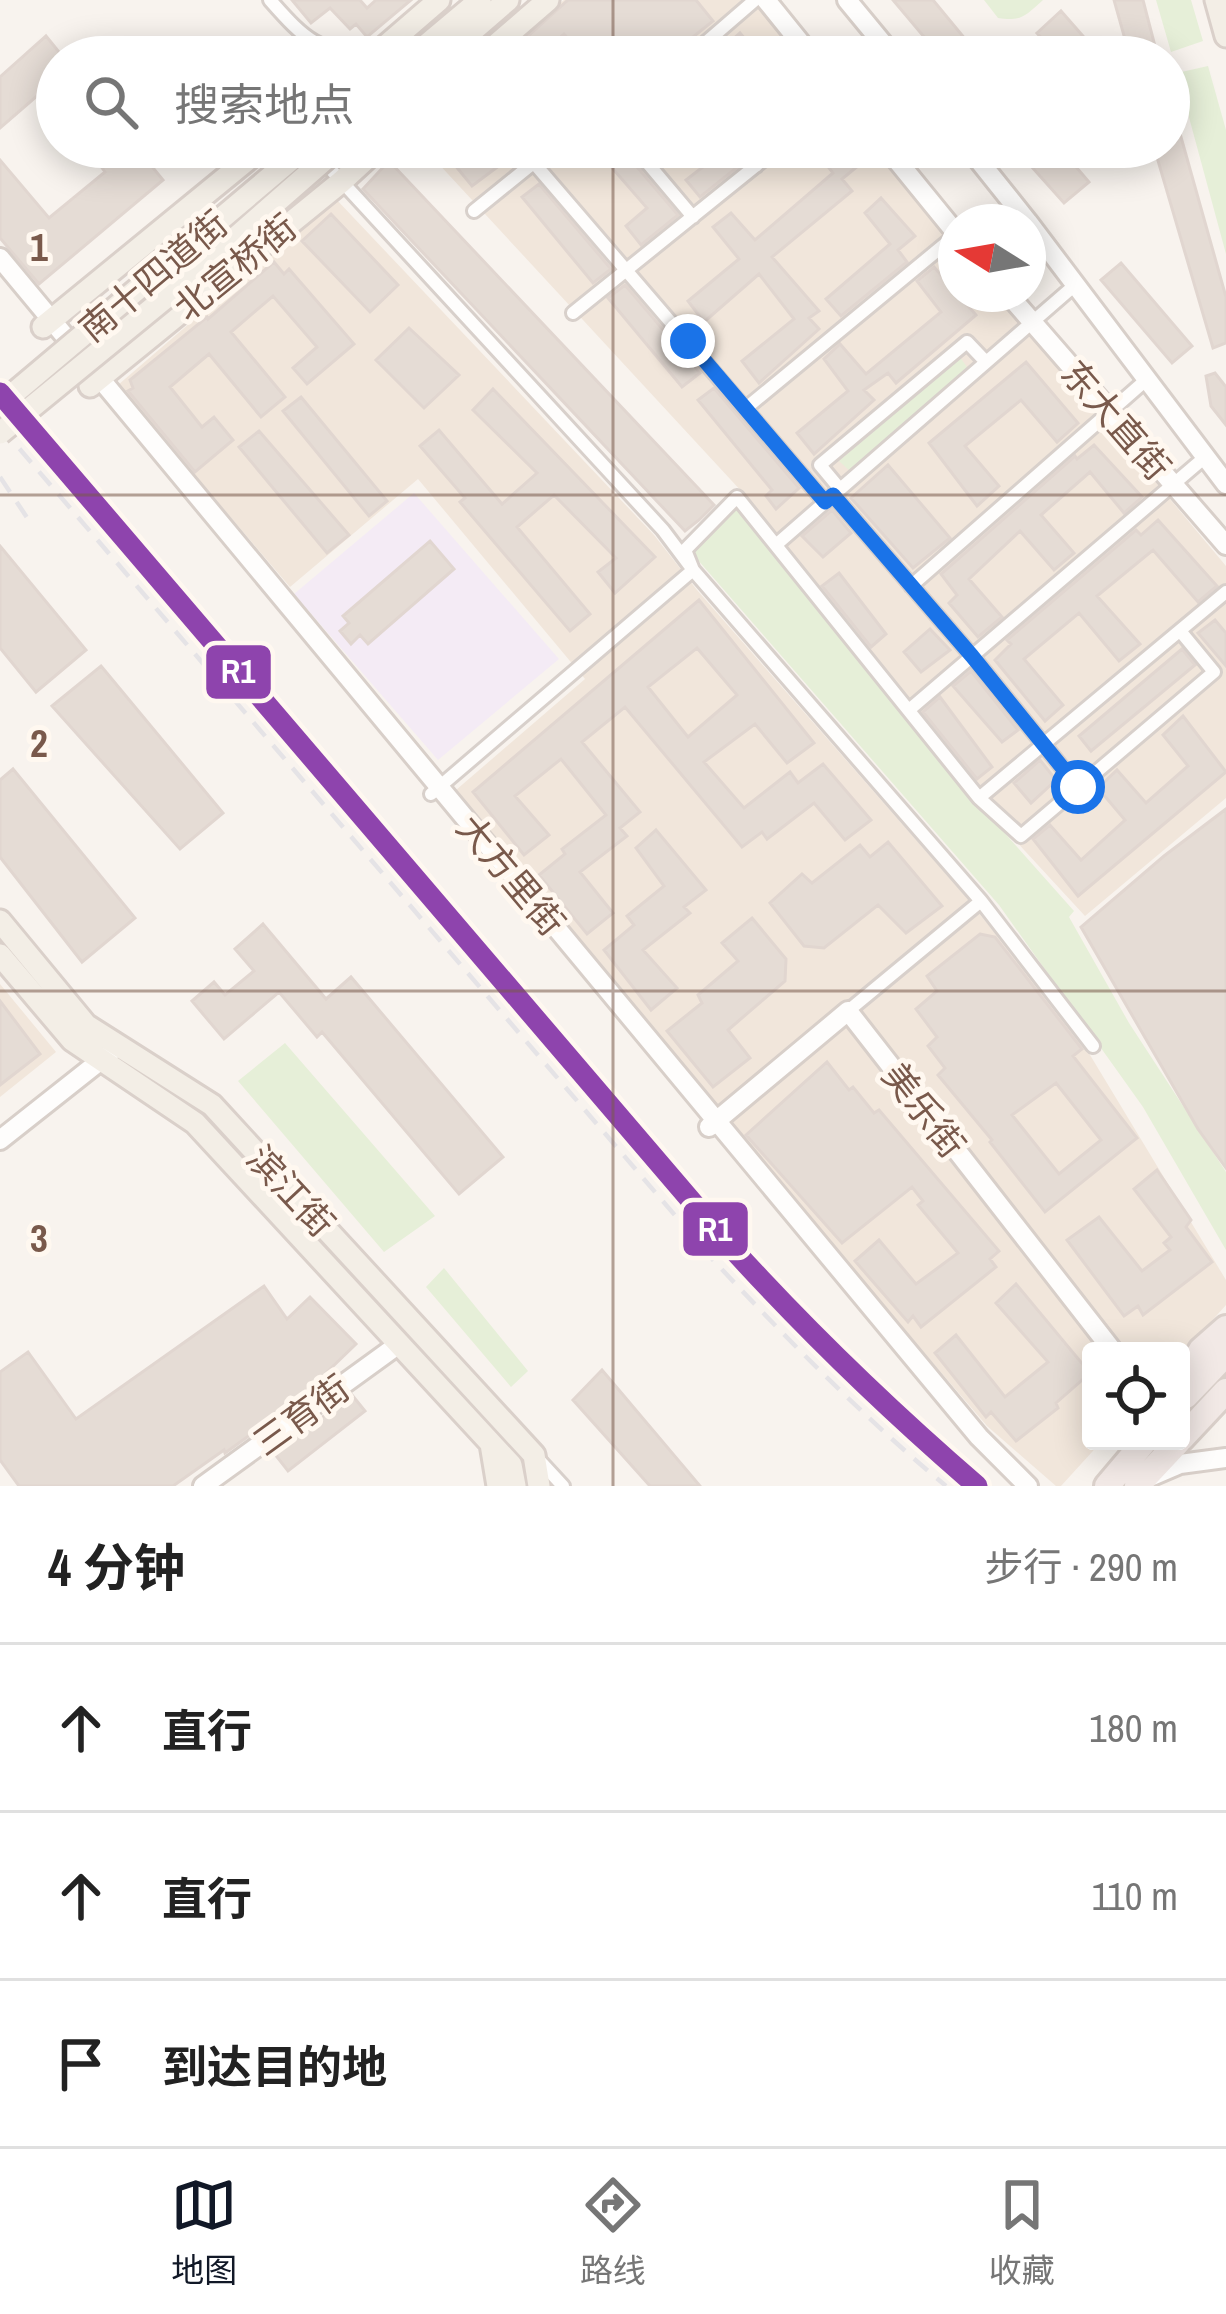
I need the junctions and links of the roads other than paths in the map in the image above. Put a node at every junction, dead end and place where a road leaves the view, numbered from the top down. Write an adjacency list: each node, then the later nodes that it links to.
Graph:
1 (270, 0): 10 (street)
2 (439, 0): 11 (main road)
3 (480, 0): 12 (main road)
4 (508, 0): 13 (main road)
5 (548, 0): 14 (main road)
6 (754, 0): 15 (street)
7 (766, 0): 16 (main road)
8 (847, 0): 17 (main road)
9 (1216, 0): 18 (main road)
10 (304, 36)
11 (397, 36)
12 (437, 36)
13 (466, 36)
14 (506, 36)
15 (713, 36)
16 (795, 36)
17 (877, 36)
18 (1226, 36)
19 (237, 168): 44 (main road, 北宣桥街)
20 (284, 168): 48 (main road, 南十四道街, bridge)
21 (315, 168): 51 (main road, bridge)
22 (328, 168): 30 (street)
23 (356, 168): 30 (main road, 北宣桥街)
24 (528, 168): 32 (street)
25 (538, 168): 38 (street)
26 (652, 168): 34 (street)
27 (754, 168): 34 (street)
28 (903, 168): 33 (main road)
29 (985, 168): 31 (main road, 东大直街)
30 (340, 182): 47 (main road, 北宣桥街); 58 (street)
31 (1014, 204)
32 (474, 212)
33 (938, 212)
34 (693, 217): 38 (street)
35 (1046, 246): 40 (main road, 东大直街)
36 (938, 249): 49 (street)
37 (0, 258): 44 (main road, 大方里街)
38 (627, 270): 42 (street); 49 (street)
39 (0, 275): 44 (main road, 大方里街)
40 (1075, 285): 43 (street); 46 (main road, 东大直街)
41 (1023, 312): 43 (main road, 东大直街)
42 (573, 313)
43 (1031, 322): 45 (street); 50 (main road, 东大直街)
44 (48, 324): 47 (main road, 大方里街)
45 (986, 362): 55 (street); 55 (street)
46 (1146, 380): 50 (street); 52 (main road, 东大直街)
47 (95, 382): 66 (main road, 大方里街)
48 (0, 405)
49 (745, 409): 55 (street)
50 (1110, 411): 54 (main road, 东大直街); 59 (street)
51 (0, 434)
52 (1204, 458): 53 (main road, 东大直街); 54 (street)
53 (1226, 484)
54 (1174, 486): 57 (main road, 东大直街); 62 (street)
55 (833, 496): 56 (street); 59 (street)
56 (777, 544): 58 (street); 63 (street)
57 (1226, 545)
58 (693, 570): 66 (street); 68 (street)
59 (911, 586): 62 (street)
60 (1226, 592): 61 (street)
61 (1181, 632): 64 (street); 65 (street)
62 (972, 656): 63 (street); 64 (street)
63 (909, 710): 67 (street)
64 (1045, 744): 65 (street); 67 (street)
65 (1078, 787): 67 (street)
66 (434, 791): 74 (main road, 大方里街)
67 (980, 798)
68 (981, 901): 71 (street); 72 (street)
69 (0, 921): 73 (main road, 滨江街)
70 (0, 956): 73 (main road, 滨江街)
71 (848, 1011): 74 (main road); 77 (main road, 美乐街)
72 (1093, 1046)
73 (110, 1053): 75 (main road); 78 (main road, 滨江街); 86 (main road, 滨江街)
74 (712, 1124): 94 (main road, 大方里街)
75 (0, 1140)
76 (1226, 1328): 80 (highway)
77 (1106, 1342)
78 (399, 1344): 84 (main road, 滨江街); 91 (main road, 三育街)
79 (1226, 1354): 81 (highway)
80 (1190, 1369)
81 (1190, 1391)
82 (1226, 1391): 83 (highway)
83 (1201, 1423): 89 (highway)
84 (491, 1443): 88 (main road, 滨江街); 92 (main road)
85 (1137, 1450): 95 (highway)
86 (534, 1454): 90 (main road); 93 (street, 滨江街)
87 (1226, 1458): 89 (main road)
88 (513, 1475)
89 (1139, 1483)
90 (539, 1484)
91 (203, 1486)
92 (498, 1486)
93 (562, 1486)
94 (1024, 1486)
95 (1107, 1486)

